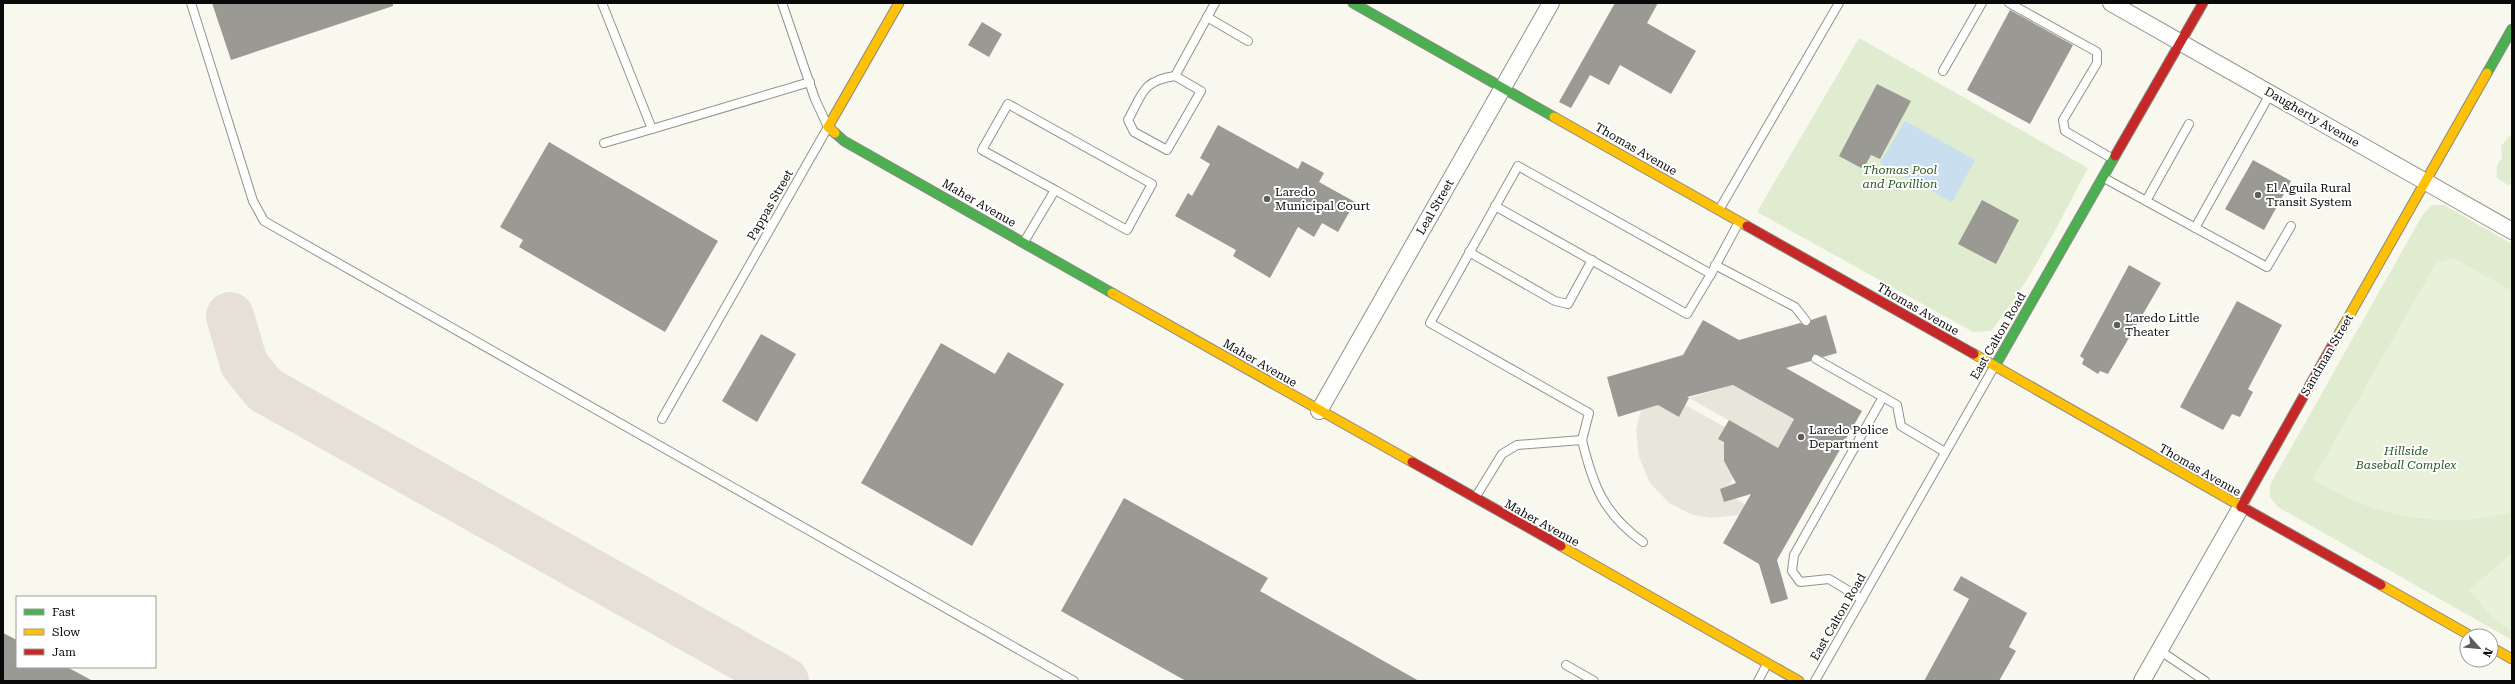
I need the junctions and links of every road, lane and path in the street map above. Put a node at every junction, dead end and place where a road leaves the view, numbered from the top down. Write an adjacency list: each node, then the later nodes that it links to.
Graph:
1 (190, 3): 60 (lane)
2 (602, 3): 24 (lane)
3 (782, 3): 19 (lane, Maher Avenue)
4 (898, 3): 23 (street, Pappas Street)
5 (1215, 3): 13 (lane)
6 (1354, 3): 20 (street, Thomas Avenue)
7 (1551, 3): 20 (street, Leal Street)
8 (1839, 3): 32 (lane)
9 (1982, 3): 17 (lane)
10 (2009, 3): 26 (lane)
11 (2111, 3): 16 (street, Daugherty Avenue)
12 (2203, 3): 16 (street, East Calton Road)
13 (1207, 17): 15 (lane); 18 (lane)
14 (2512, 29): 28 (street, Sandman Street)
15 (1248, 41)
16 (2180, 42): 21 (street, Daugherty Avenue); 26 (street, East Calton Road)
17 (1943, 71)
18 (1175, 76): 18 (lane)
19 (810, 82): 23 (lane, Maher Avenue); 24 (lane)
20 (1503, 88): 32 (street, Thomas Avenue); 46 (street, Leal Street)
21 (2270, 94): 28 (street, Daugherty Avenue); 35 (lane)
22 (2189, 124): 30 (lane)
23 (828, 127): 37 (street, Maher Avenue); 47 (lane, Pappas Street)
24 (652, 129): 25 (lane)
25 (604, 143)
26 (2113, 160): 27 (street, East Calton Road)
27 (2103, 177): 30 (lane); 44 (street, East Calton Road)
28 (2425, 182): 36 (street, Daugherty Avenue); 51 (street, Sandman Street)
29 (1055, 190): 29 (lane); 37 (lane)
30 (2146, 201): 35 (lane)
31 (1495, 206): 38 (lane); 39 (lane); 41 (lane)
32 (1719, 210): 33 (street, Thomas Avenue)
33 (1739, 222): 40 (lane); 44 (street, Thomas Avenue)
34 (2291, 226): 35 (lane)
35 (2195, 228)
36 (2512, 231)
37 (1023, 242): 46 (street, Maher Avenue)
38 (1470, 252): 39 (lane); 48 (lane)
39 (1592, 260): 41 (lane)
40 (1715, 265): 41 (lane); 42 (lane)
41 (1711, 274)
42 (1806, 321)
43 (1816, 359): 45 (lane)
44 (1995, 366): 49 (lane, East Calton Road); 51 (street, Thomas Avenue)
45 (1883, 397): 49 (lane); 53 (lane)
46 (1319, 411): 50 (street, Maher Avenue)
47 (662, 419)
48 (1582, 440): 50 (lane); 52 (lane)
49 (1946, 452): 53 (lane, East Calton Road)
50 (1475, 499): 58 (street, Maher Avenue)
51 (2241, 507): 54 (street, Thomas Avenue); 55 (street, Sandman Street)
52 (1643, 542)
53 (1862, 599): 64 (lane, East Calton Road)
54 (2459, 629)
55 (2160, 650): 65 (street, Sandman Street); 66 (lane)
56 (2499, 652): 57 (street)
57 (2512, 659)
58 (1768, 663): 62 (lane); 63 (street, Maher Avenue)
59 (1566, 665): 61 (lane)
60 (1074, 681)
61 (1594, 681)
62 (1758, 681)
63 (1799, 681)
64 (1815, 681)
65 (2142, 681)
66 (2205, 681)

